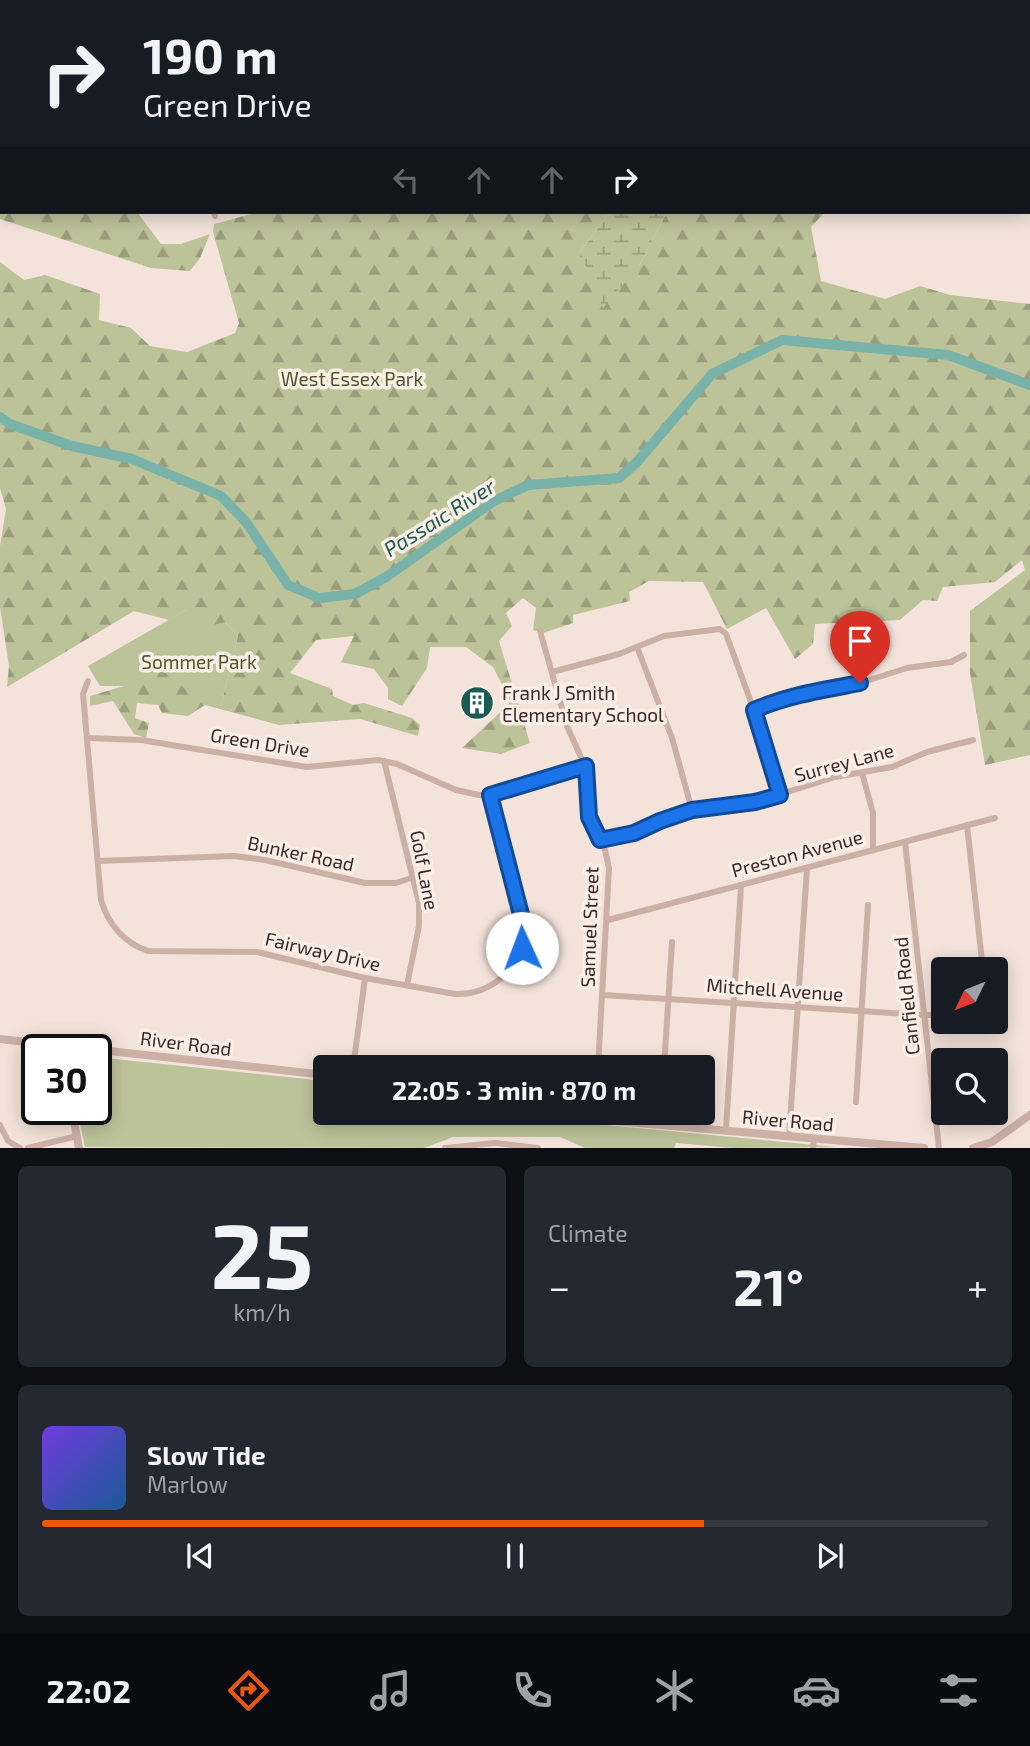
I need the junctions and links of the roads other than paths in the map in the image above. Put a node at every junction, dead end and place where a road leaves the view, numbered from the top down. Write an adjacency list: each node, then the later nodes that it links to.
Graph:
1 (540, 631): 4 (street, Samuel Street)
2 (637, 646): 4 (street); 6 (street); 14 (street)
3 (964, 655): 6 (street)
4 (552, 672): 10 (street, Samuel Street)
5 (88, 681): 7 (street, Fairway Drive)
6 (754, 710): 13 (street)
7 (87, 738): 9 (street, Green Drive); 20 (street, Fairway Drive)
8 (973, 740): 11 (street, Surrey Lane)
9 (384, 761): 12 (street, Green Drive); 22 (street, Golf Lane)
10 (586, 766): 12 (street, Green Drive); 17 (street, Samuel Street)
11 (862, 773): 13 (street, Surrey Lane); 19 (street)
12 (490, 795): 29 (street, Fairway Drive)
13 (780, 795): 14 (street, Surrey Lane)
14 (692, 810): 17 (street, Surrey Lane)
15 (995, 818): 16 (street, Preston Avenue)
16 (967, 825): 18 (street, Preston Avenue); 27 (street)
17 (600, 840): 25 (street, Samuel Street)
18 (905, 842): 19 (street, Preston Avenue); 35 (street, Canfield Road)
19 (873, 850): 21 (street, Preston Avenue)
20 (98, 861): 22 (street, Bunker Road); 28 (street, Fairway Drive)
21 (807, 868): 23 (street, Preston Avenue); 33 (street)
22 (414, 877): 29 (street, Golf Lane)
23 (741, 885): 25 (street, Preston Avenue); 32 (street)
24 (868, 905): 34 (street)
25 (608, 920): 30 (street, Samuel Street)
26 (672, 942): 31 (street)
27 (982, 957)
28 (365, 978): 29 (street, Fairway Drive); 40 (street)
29 (407, 985)
30 (603, 995): 31 (street, Mitchell Avenue); 41 (street, Samuel Street)
31 (669, 999): 32 (street, Mitchell Avenue); 42 (street)
32 (733, 1002): 33 (street, Mitchell Avenue); 49 (street)
33 (799, 1007): 34 (street, Mitchell Avenue); 51 (street)
34 (862, 1011): 35 (street, Mitchell Avenue); 44 (street)
35 (924, 1015): 36 (street, Mitchell Avenue); 60 (street, Canfield Road)
36 (931, 1015)
37 (0, 1039): 38 (street, River Road)
38 (21, 1042)
39 (112, 1053): 43 (street, River Road)
40 (355, 1055)
41 (599, 1055)
42 (665, 1055)
43 (313, 1074)
44 (856, 1102)
45 (1030, 1115): 62 (street)
46 (0, 1125): 54 (street)
47 (75, 1125): 50 (street)
48 (660, 1125): 49 (street, River Road)
49 (726, 1130): 51 (street, River Road)
50 (77, 1136): 55 (street); 56 (street)
51 (789, 1137): 52 (street, River Road)
52 (818, 1144): 59 (street, River Road)
53 (524, 1146): 57 (street); 58 (street)
54 (20, 1147)
55 (28, 1147)
56 (79, 1147)
57 (445, 1147)
58 (538, 1147)
59 (924, 1147)
60 (939, 1147)
61 (973, 1147): 62 (street)
62 (981, 1147)

